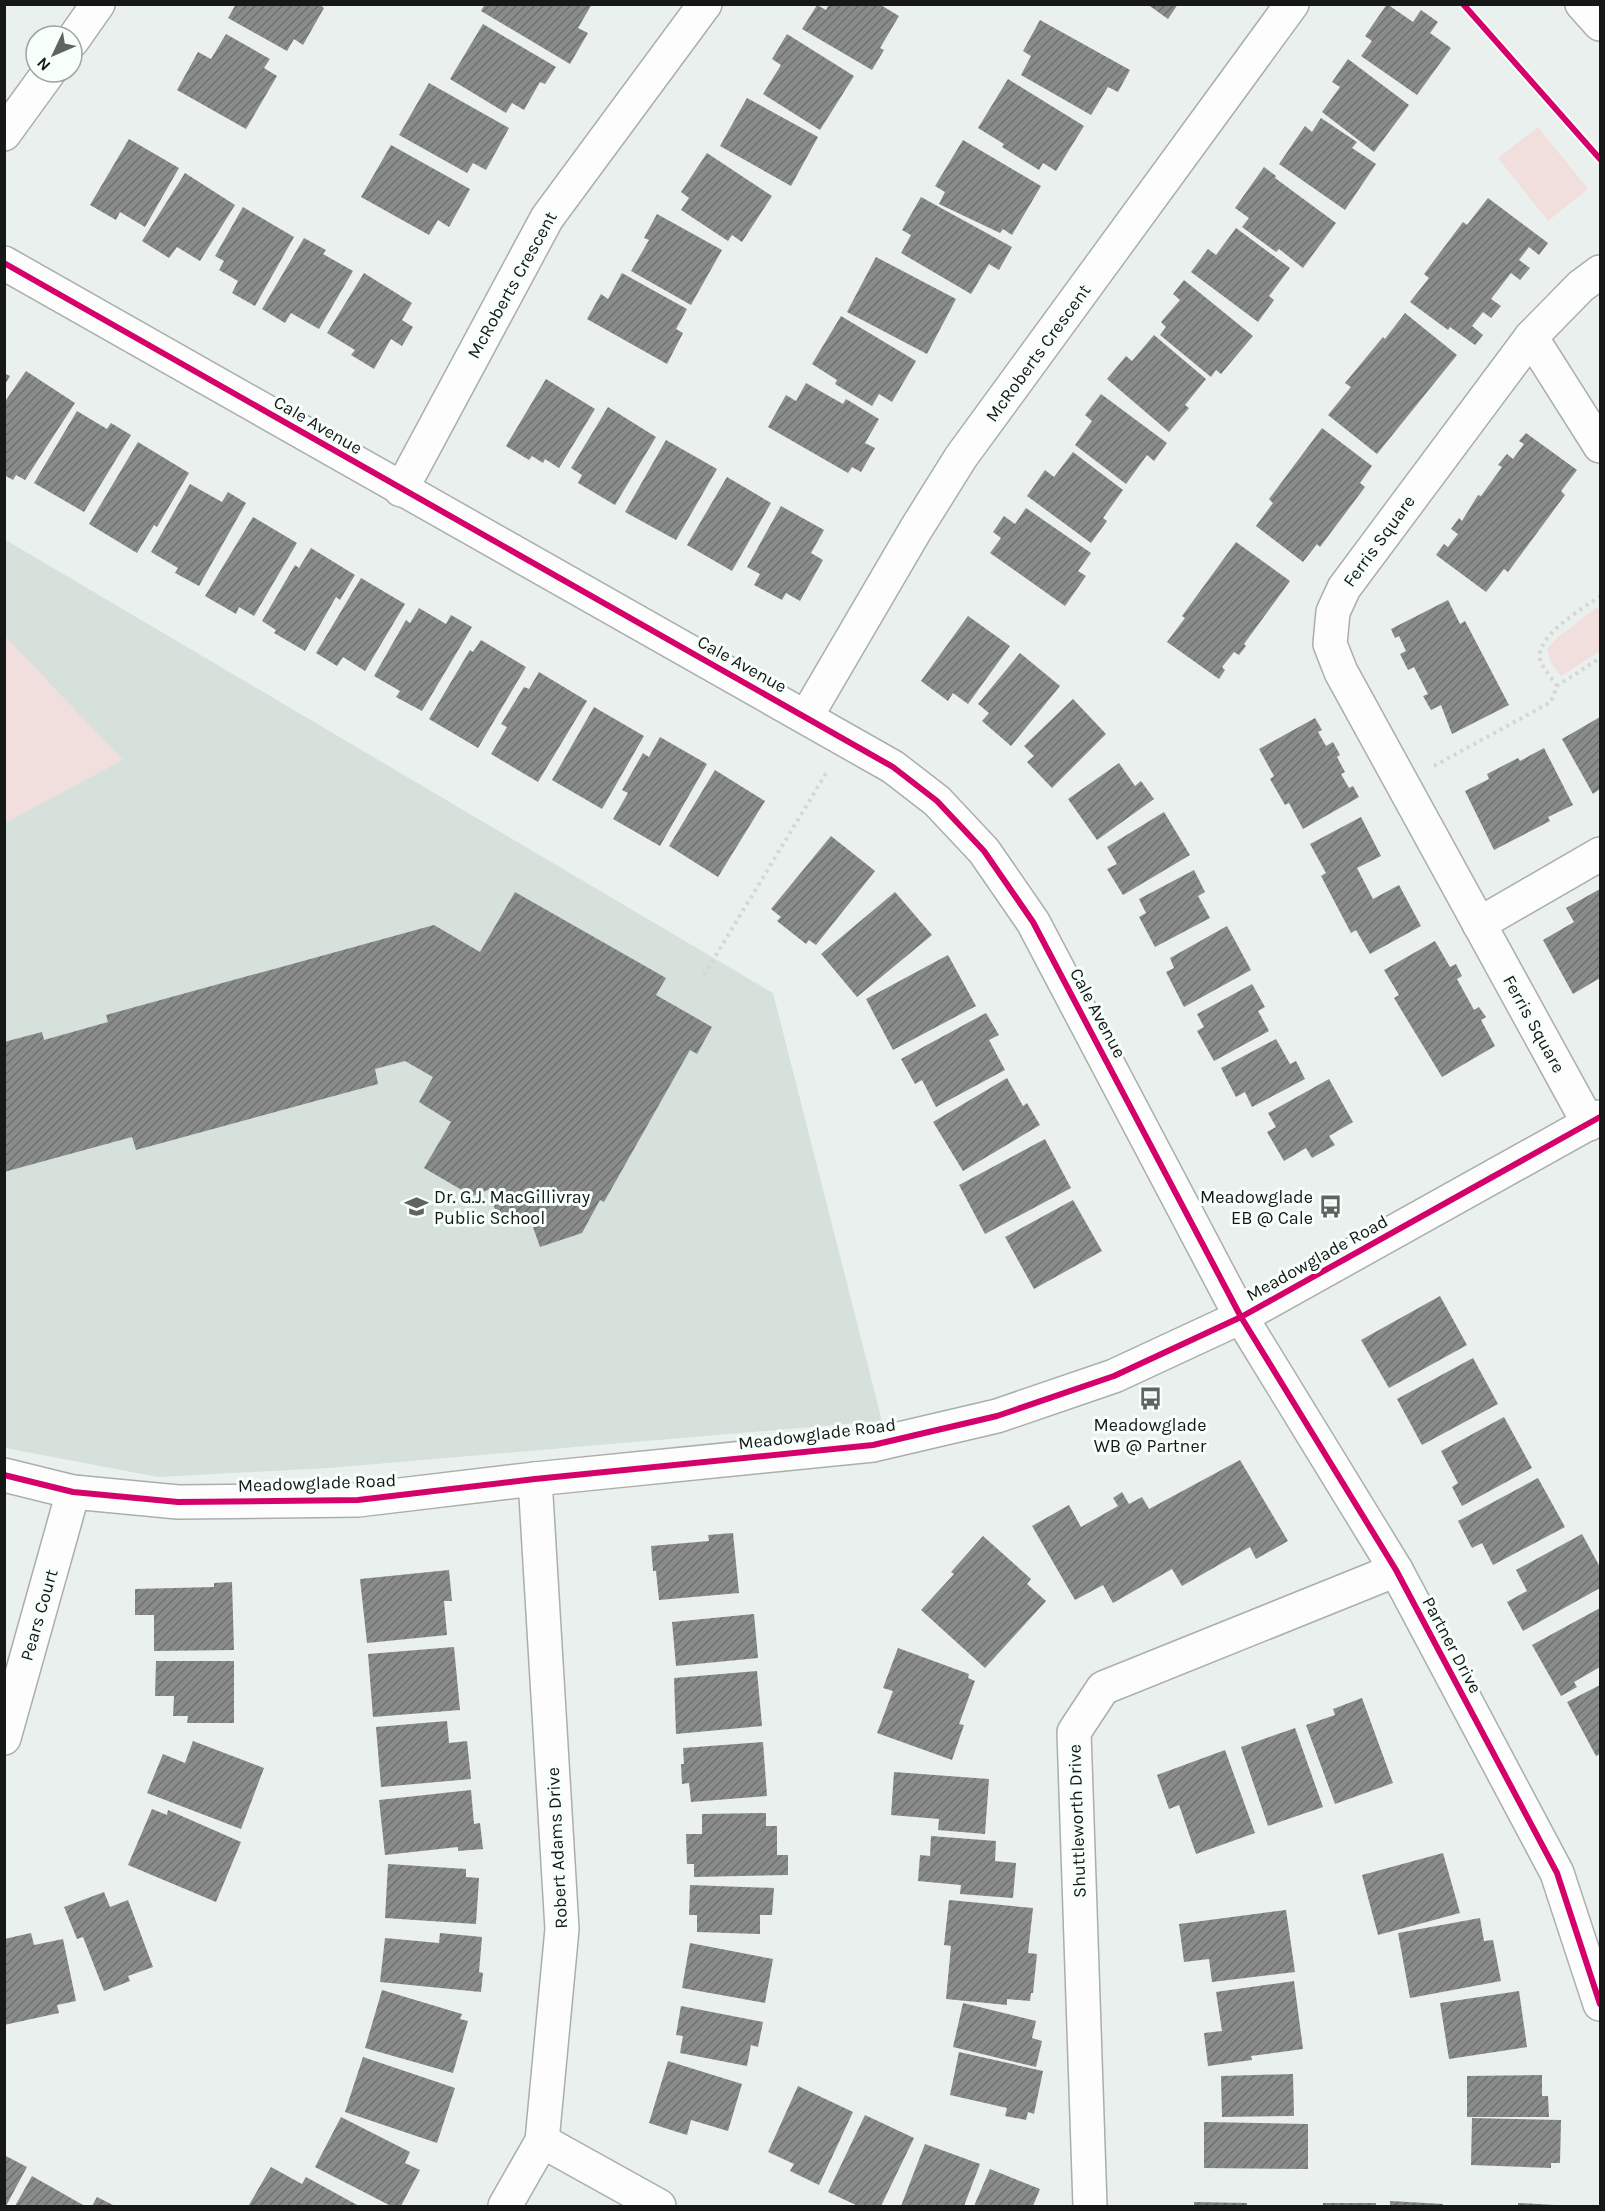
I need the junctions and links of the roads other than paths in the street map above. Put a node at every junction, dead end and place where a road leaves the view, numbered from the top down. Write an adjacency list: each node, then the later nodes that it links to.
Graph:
1 (98, 4): 5 (street)
2 (705, 4): 13 (street, McRoberts Crescent)
3 (1292, 4): 14 (street, McRoberts Crescent)
4 (1582, 4): 6 (street)
5 (84, 24)
6 (1600, 24)
7 (40, 84): 8 (street)
8 (4, 134)
9 (4, 262): 13 (street, Cale Avenue)
10 (1600, 272): 11 (street, Ferris Square)
11 (1531, 338): 12 (street); 16 (street, Ferris Square)
12 (1600, 446)
13 (401, 490): 14 (street, Cale Avenue)
14 (806, 717): 18 (street, Cale Avenue)
15 (1600, 854): 16 (street)
16 (1479, 924): 17 (street, Ferris Square)
17 (1595, 1121): 18 (street, Meadowglade Road)
18 (1241, 1317): 20 (street, Meadowglade Road); 22 (street, Partner Drive)
19 (4, 1475): 21 (street, Meadowglade Road)
20 (535, 1479): 21 (street, Meadowglade Road); 25 (street, Robert Adams Drive)
21 (73, 1492): 23 (street, Pears Court)
22 (1396, 1570): 24 (street, Partner Drive); 28 (street, Shuttleworth Drive)
23 (4, 1737)
24 (1600, 2004)
25 (542, 2141): 26 (street, Robert Adams Drive); 27 (street)
26 (505, 2206)
27 (659, 2206)
28 (1090, 2206)

